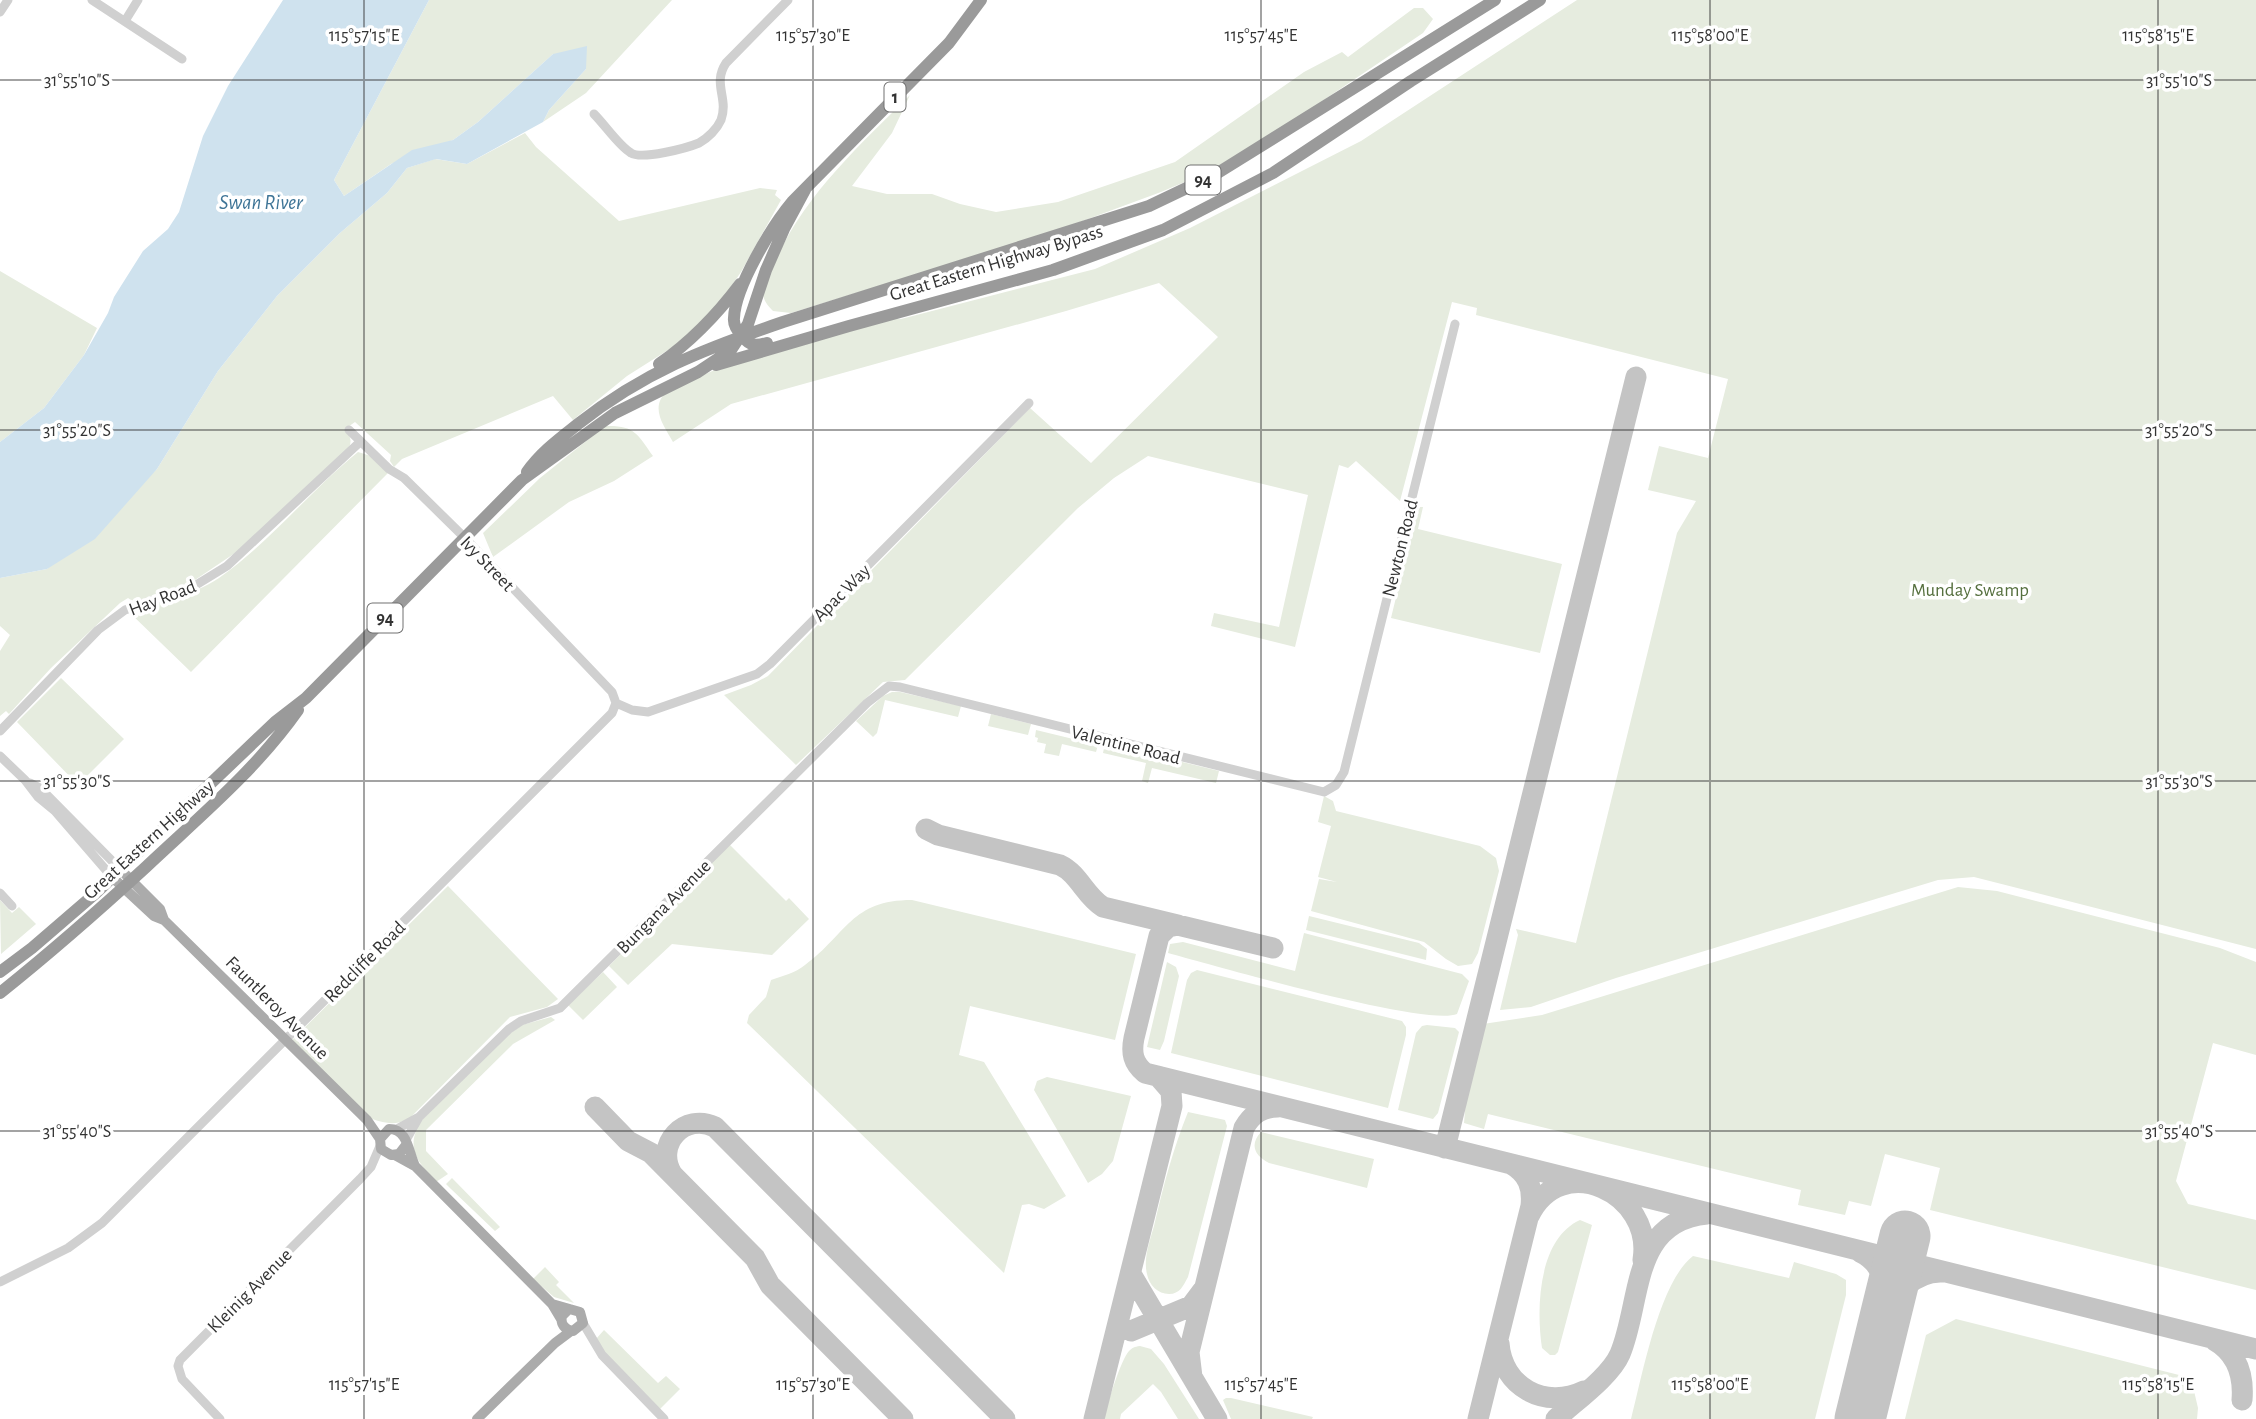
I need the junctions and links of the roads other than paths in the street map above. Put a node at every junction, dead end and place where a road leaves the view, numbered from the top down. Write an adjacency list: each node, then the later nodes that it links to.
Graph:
1 (8, 0): 8 (street)
2 (92, 0): 9 (street)
3 (138, 0): 9 (street)
4 (788, 0): 11 (street)
5 (981, 0): 12 (highway, Great Eastern Highway / 1)
6 (1495, 0): 15 (highway, Great Eastern Highway Bypass / 94)
7 (1540, 0): 18 (highway, Great Eastern Highway Bypass / 94)
8 (0, 12)
9 (125, 21): 10 (street)
10 (182, 59)
11 (594, 114)
12 (805, 190): 13 (highway, Great Eastern Highway / 1); 14 (highway, Great Eastern Highway / 1)
13 (750, 270): 17 (highway, Great Eastern Highway); 20 (highway, 1)
14 (757, 298): 15 (highway); 17 (highway, Great Eastern Highway / 1)
15 (783, 322): 17 (highway, Great Eastern Highway Bypass / 94)
16 (1455, 324): 31 (street, Newton Road)
17 (741, 336): 18 (highway); 19 (highway, Great Eastern Highway / 1); 20 (highway, Great Eastern Highway / 94)
18 (805, 338): 19 (highway, Great Eastern Highway Bypass / 94)
19 (698, 372): 24 (highway, Great Eastern Highway / 94)
20 (631, 386): 24 (highway, Great Eastern Highway / 94)
21 (1029, 403): 28 (street, Apac Way)
22 (349, 430): 23 (street, Ivy Street)
23 (360, 442): 25 (street, Ivy Street); 29 (street, Hay Road)
24 (522, 480): 25 (highway, Great Eastern Highway / 94)
25 (465, 538): 27 (highway, Great Eastern Highway / 94); 28 (street, Ivy Street)
26 (900, 687): 31 (street, Valentine Road); 39 (street, Bungana Avenue)
27 (306, 698): 32 (highway, Great Eastern Highway / 94); 33 (highway, Great Eastern Highway / 94)
28 (616, 703): 38 (street, Redcliffe Road)
29 (0, 731)
30 (0, 756): 32 (street, Fauntleroy Avenue)
31 (1344, 772)
32 (116, 873): 33 (main road, Fauntleroy Avenue); 36 (highway, Great Eastern Highway / 94)
33 (128, 884): 37 (highway, Great Eastern Highway / 94); 38 (main road, Fauntleroy Avenue)
34 (0, 893): 35 (street)
35 (12, 906)
36 (0, 972)
37 (0, 993)
38 (286, 1039): 40 (main road, Fauntleroy Avenue); 47 (street, Redcliffe Road)
39 (419, 1117): 41 (street, Bungana Avenue); 43 (street, Bungana Avenue)
40 (367, 1120): 41 (main road, Fauntleroy Avenue); 42 (main road, Fauntleroy Avenue)
41 (393, 1129): 42 (main road); 43 (main road)
42 (380, 1143): 44 (main road); 46 (street, Kleinig Avenue)
43 (406, 1143): 44 (main road); 45 (main road)
44 (393, 1155): 45 (main road); 46 (street, Kleinig Avenue)
45 (415, 1166): 48 (main road)
46 (371, 1167): 53 (street, Kleinig Avenue)
47 (0, 1282)
48 (552, 1304): 49 (main road); 51 (main road)
49 (569, 1309): 50 (main road); 51 (main road)
50 (583, 1323): 51 (main road); 52 (street)
51 (567, 1326): 52 (street); 54 (main road)
52 (592, 1342): 55 (street)
53 (220, 1419)
54 (477, 1419)
55 (664, 1419)

